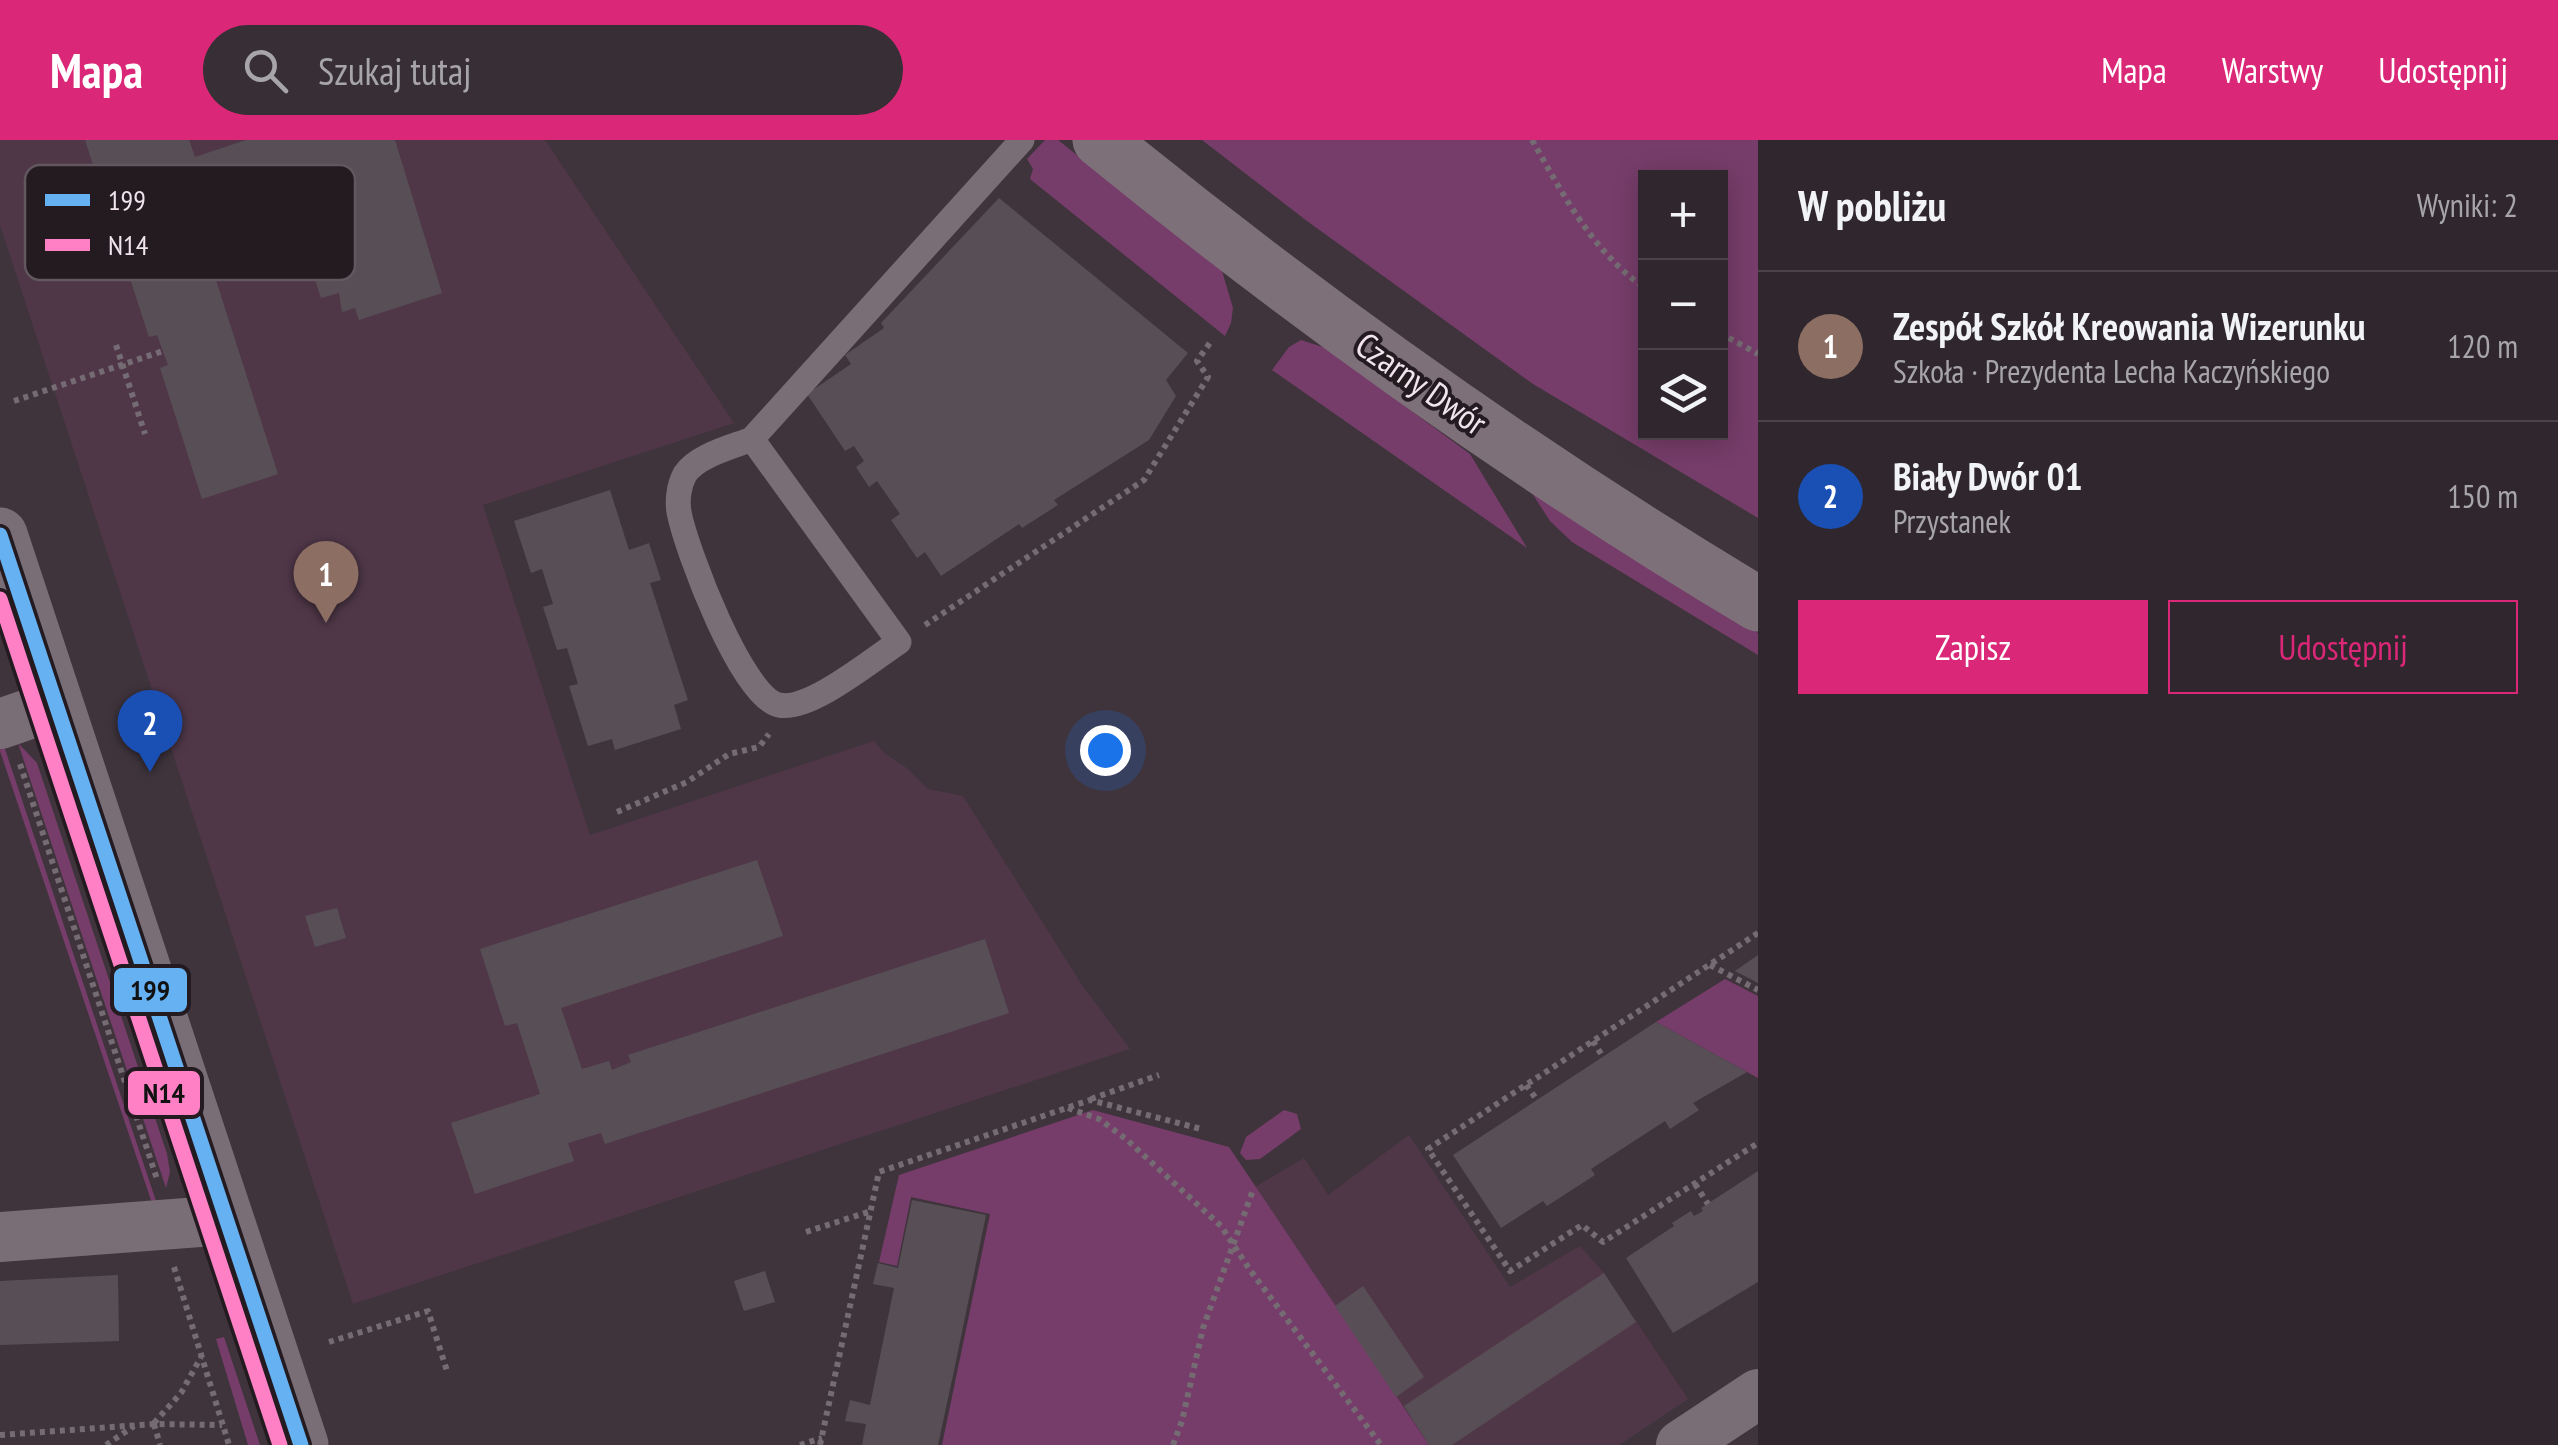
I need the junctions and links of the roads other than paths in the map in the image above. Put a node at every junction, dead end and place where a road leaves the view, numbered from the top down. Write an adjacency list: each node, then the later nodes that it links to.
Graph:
1 (1022, 140): 3 (lane)
2 (1100, 140): 5 (main road, Czarny Dwór)
3 (752, 439): 3 (lane)
4 (0, 535): 6 (street)
5 (1758, 604)
6 (20, 717): 7 (street)
7 (226, 1220): 8 (street); 10 (street)
8 (0, 1237)
9 (1758, 1394): 11 (street)
10 (301, 1445)
11 (1681, 1445)

